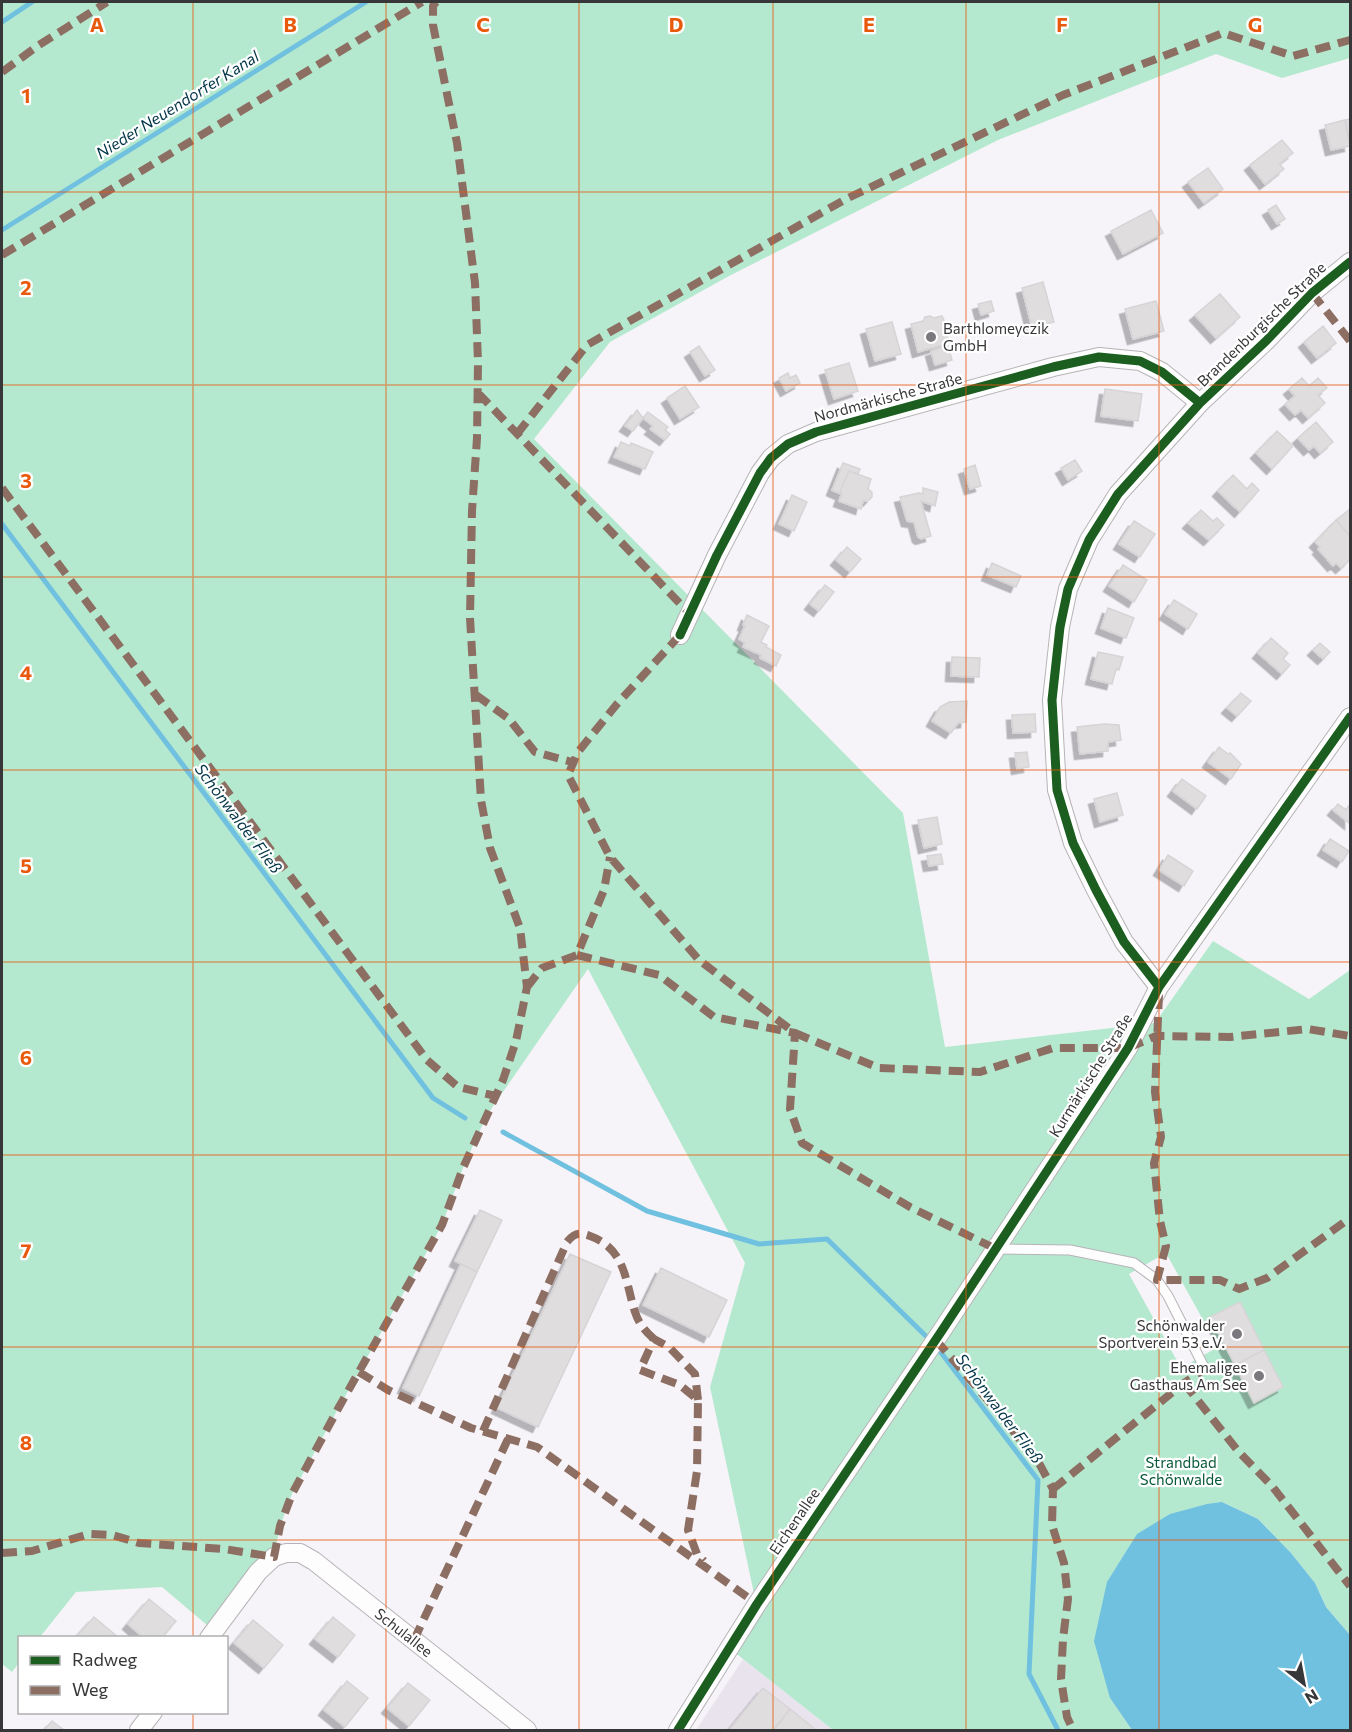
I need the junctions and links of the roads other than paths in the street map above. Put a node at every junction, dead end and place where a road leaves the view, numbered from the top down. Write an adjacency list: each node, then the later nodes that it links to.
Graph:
1 (1350, 262): 2 (street, Brandenburgische Straße)
2 (1200, 403): 3 (street, Nordmärkische Straße); 5 (street, Brandenburgische Straße)
3 (680, 634)
4 (1350, 717): 5 (street, Kurmärkische Straße)
5 (1159, 987): 6 (street, Kurmärkische Straße)
6 (996, 1249): 7 (street, Kurmärkische Straße); 8 (lane)
7 (936, 1339): 13 (street, Eichenallee)
8 (1205, 1369)
9 (210, 1636): 12 (street, Schulallee)
10 (152, 1714): 11 (street)
11 (139, 1731)
12 (527, 1731)
13 (678, 1731)

